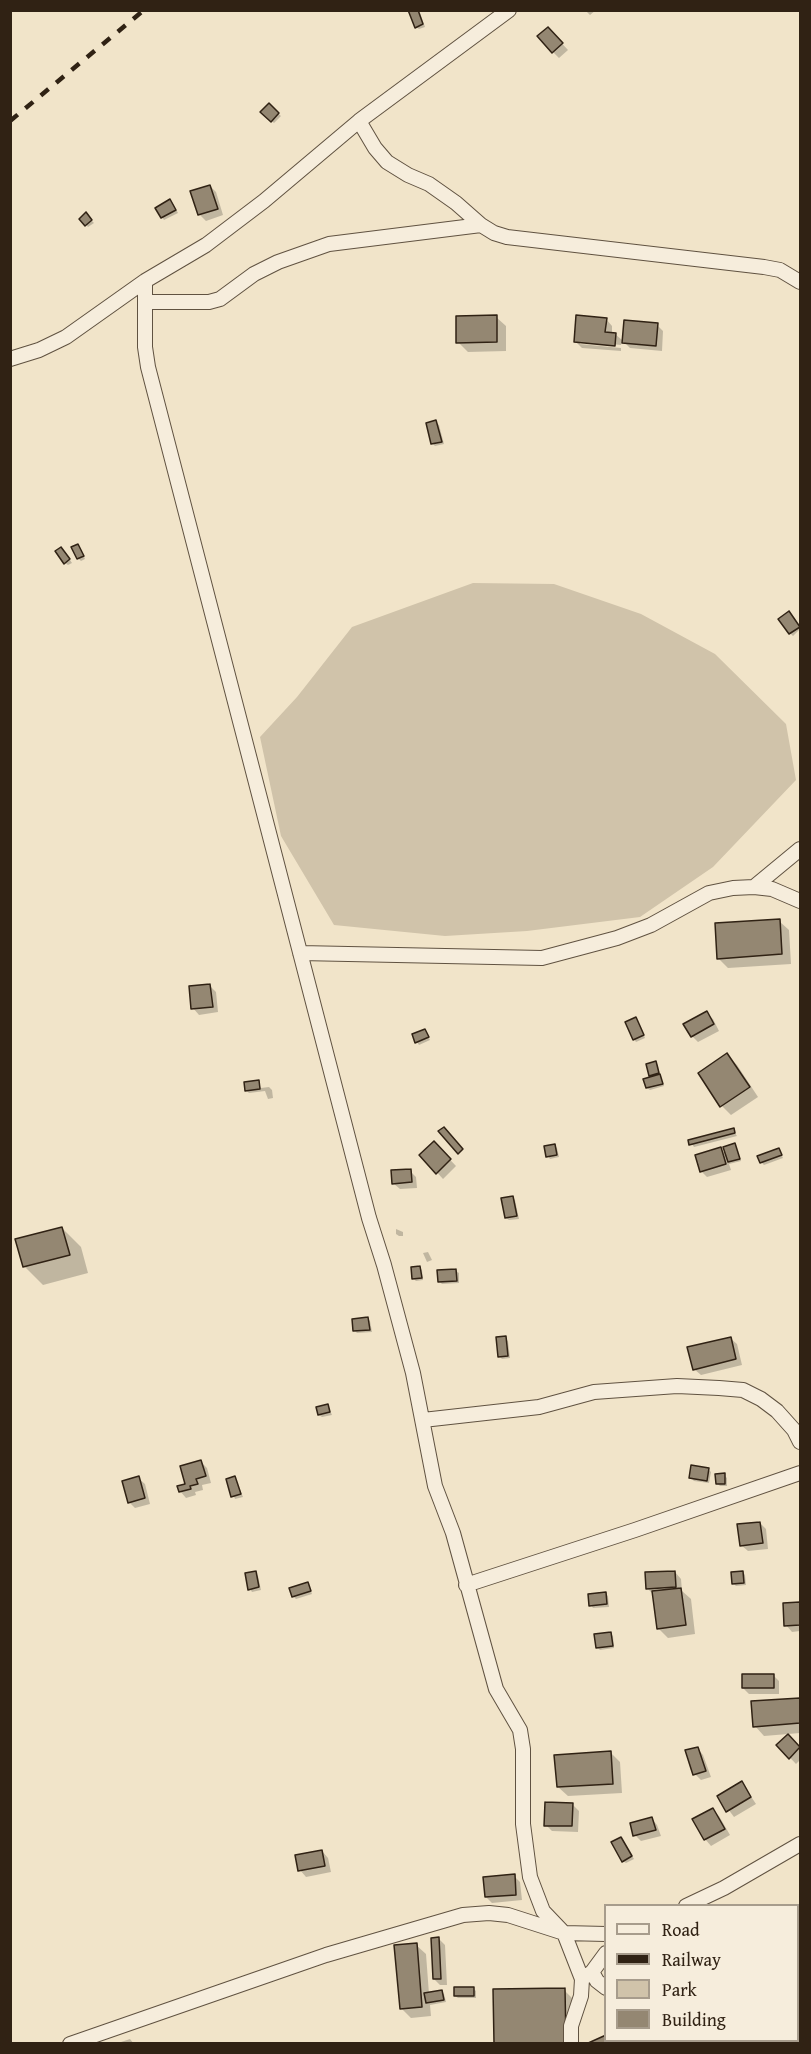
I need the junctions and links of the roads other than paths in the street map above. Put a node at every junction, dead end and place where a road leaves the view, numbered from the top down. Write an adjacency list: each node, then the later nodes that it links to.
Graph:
1 (509, 10): 2 (street)
2 (359, 121): 3 (street); 4 (street)
3 (481, 225): 5 (street); 6 (street)
4 (145, 281): 6 (street); 7 (street)
5 (801, 282)
6 (145, 302): 11 (street)
7 (10, 359)
8 (801, 849): 9 (street)
9 (754, 887): 10 (street); 11 (street)
10 (801, 901)
11 (300, 953): 12 (street)
12 (423, 1420): 13 (street); 15 (street)
13 (801, 1442)
14 (801, 1473): 15 (street)
15 (466, 1585): 18 (street)
16 (801, 1844): 17 (street)
17 (688, 1904)
18 (564, 1933): 19 (street); 21 (street); 23 (street)
19 (604, 1934)
20 (604, 1955): 21 (street)
21 (587, 1976): 22 (street); 24 (street)
22 (604, 1986)
23 (69, 2043)
24 (571, 2043)

